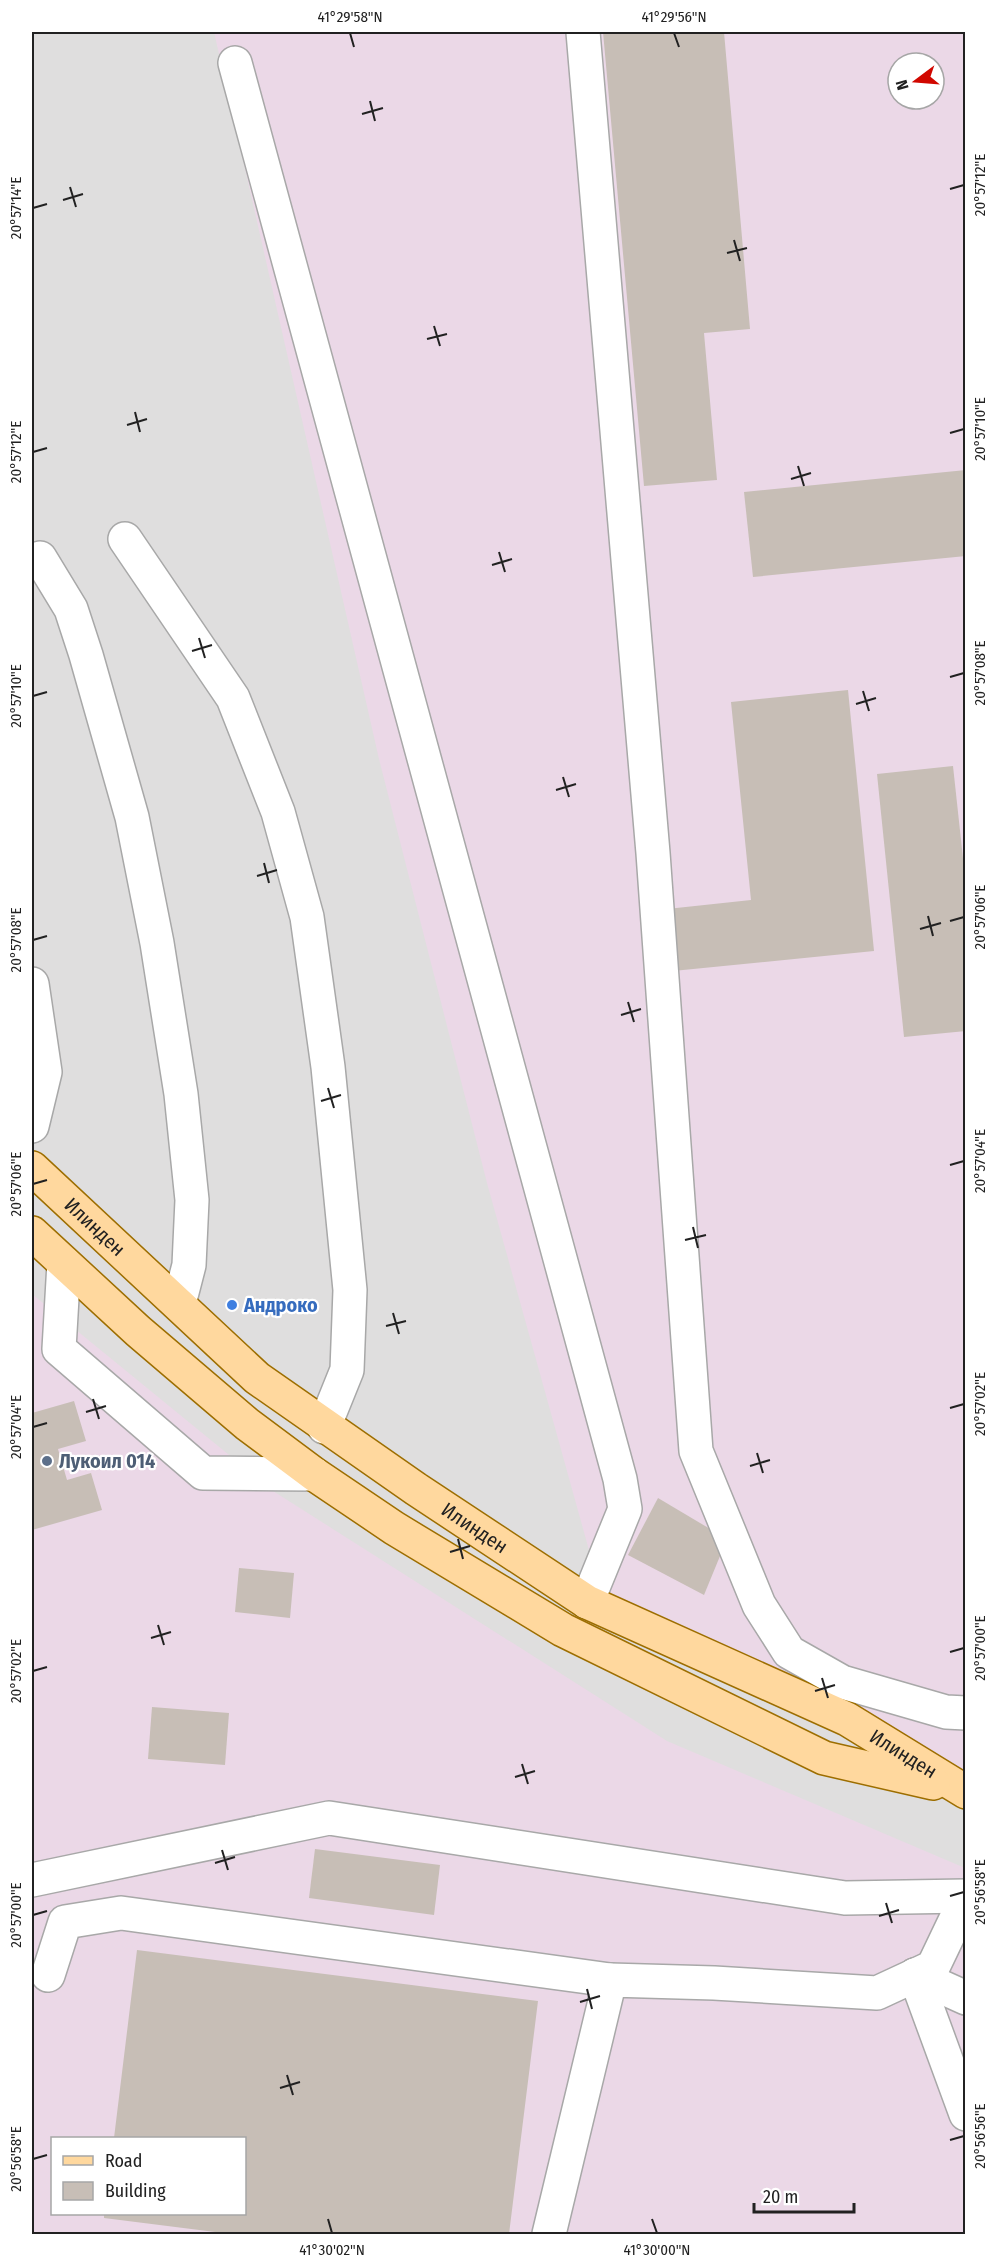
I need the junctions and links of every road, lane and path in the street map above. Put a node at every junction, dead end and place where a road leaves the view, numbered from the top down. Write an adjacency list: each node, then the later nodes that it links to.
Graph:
1 (583, 32): 14 (street)
2 (235, 63): 13 (street)
3 (125, 539): 11 (street)
4 (40, 558): 10 (street)
5 (32, 984): 6 (street)
6 (32, 1126)
7 (32, 1168): 10 (main road, Илинден)
8 (32, 1233): 9 (main road, Илинден)
9 (64, 1263): 12 (main road, Илинден); 12 (street)
10 (179, 1304): 11 (main road, Илинден)
11 (324, 1427): 13 (main road, Илинден)
12 (314, 1474): 15 (main road, Илинден)
13 (586, 1602): 15 (main road, Илинден)
14 (966, 1713)
15 (963, 1791)
16 (32, 1880): 17 (street)
17 (966, 1897): 19 (street)
18 (48, 1975): 20 (street)
19 (915, 1975): 20 (street); 21 (street); 22 (street)
20 (610, 1980): 23 (street)
21 (966, 1998)
22 (966, 2114)
23 (549, 2235)

